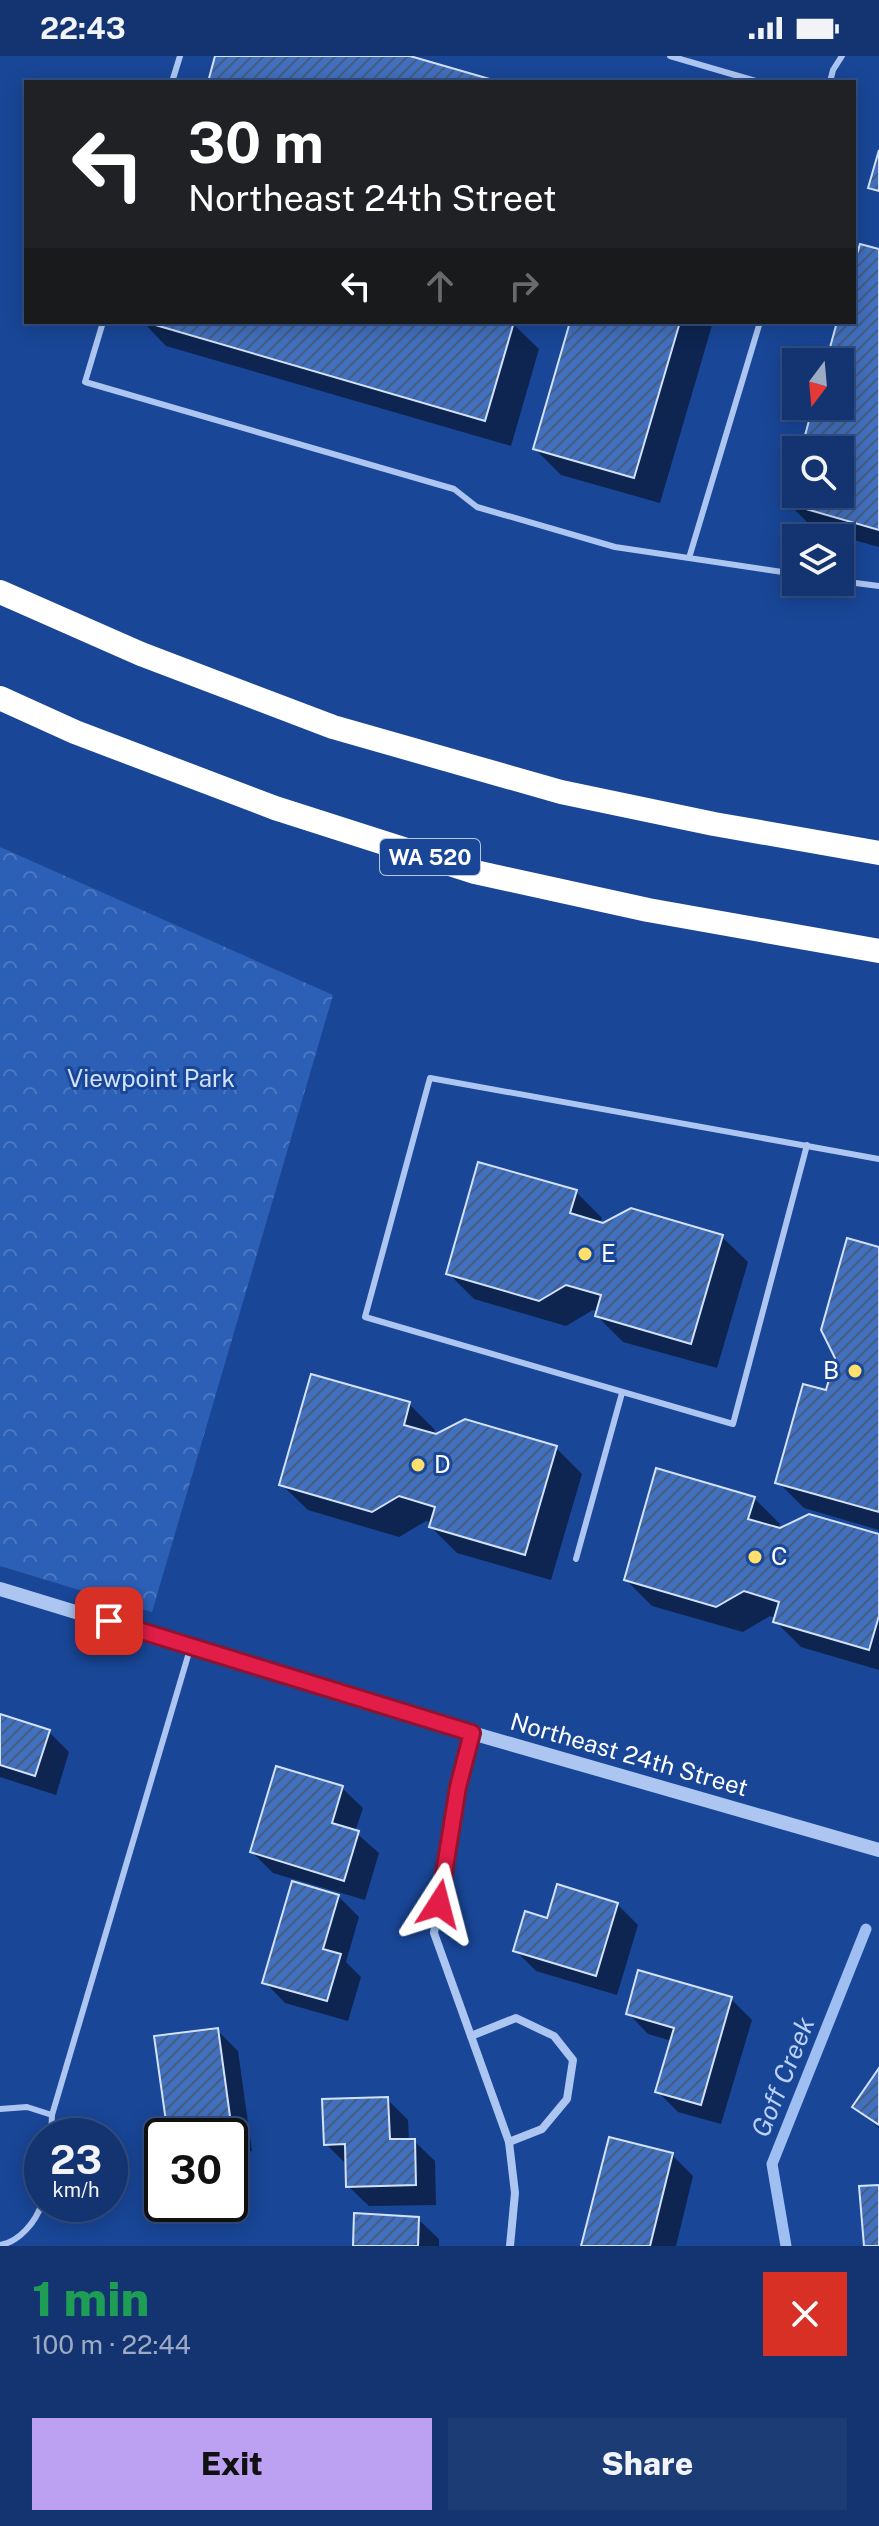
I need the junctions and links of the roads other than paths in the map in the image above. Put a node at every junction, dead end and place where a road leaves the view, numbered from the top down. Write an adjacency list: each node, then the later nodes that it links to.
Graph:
1 (180, 56): 4 (lane)
2 (670, 56): 5 (lane)
3 (842, 56): 6 (lane)
4 (173, 80)
5 (752, 80)
6 (830, 80)
7 (102, 324): 9 (lane)
8 (759, 324): 9 (lane)
9 (689, 558): 10 (lane)
10 (782, 572)
11 (854, 583): 12 (lane)
12 (879, 586)
13 (0, 592): 15 (highway)
14 (0, 698): 16 (highway, WA 520)
15 (879, 853)
16 (879, 951)
17 (807, 1145): 18 (lane); 19 (lane); 19 (lane)
18 (879, 1159)
19 (622, 1393): 20 (lane)
20 (576, 1559)
21 (0, 1589): 22 (street, Northeast 24th Street)
22 (191, 1646): 23 (street, Northeast 24th Street); 27 (lane)
23 (472, 1733): 24 (street, Northeast 24th Street); 25 (street)
24 (879, 1850)
25 (471, 2036): 29 (street); 29 (street)
26 (0, 2109): 27 (lane)
27 (52, 2115): 28 (lane)
28 (52, 2118)
29 (509, 2142): 32 (street)
30 (33, 2222): 31 (lane)
31 (0, 2245)
32 (510, 2246)

